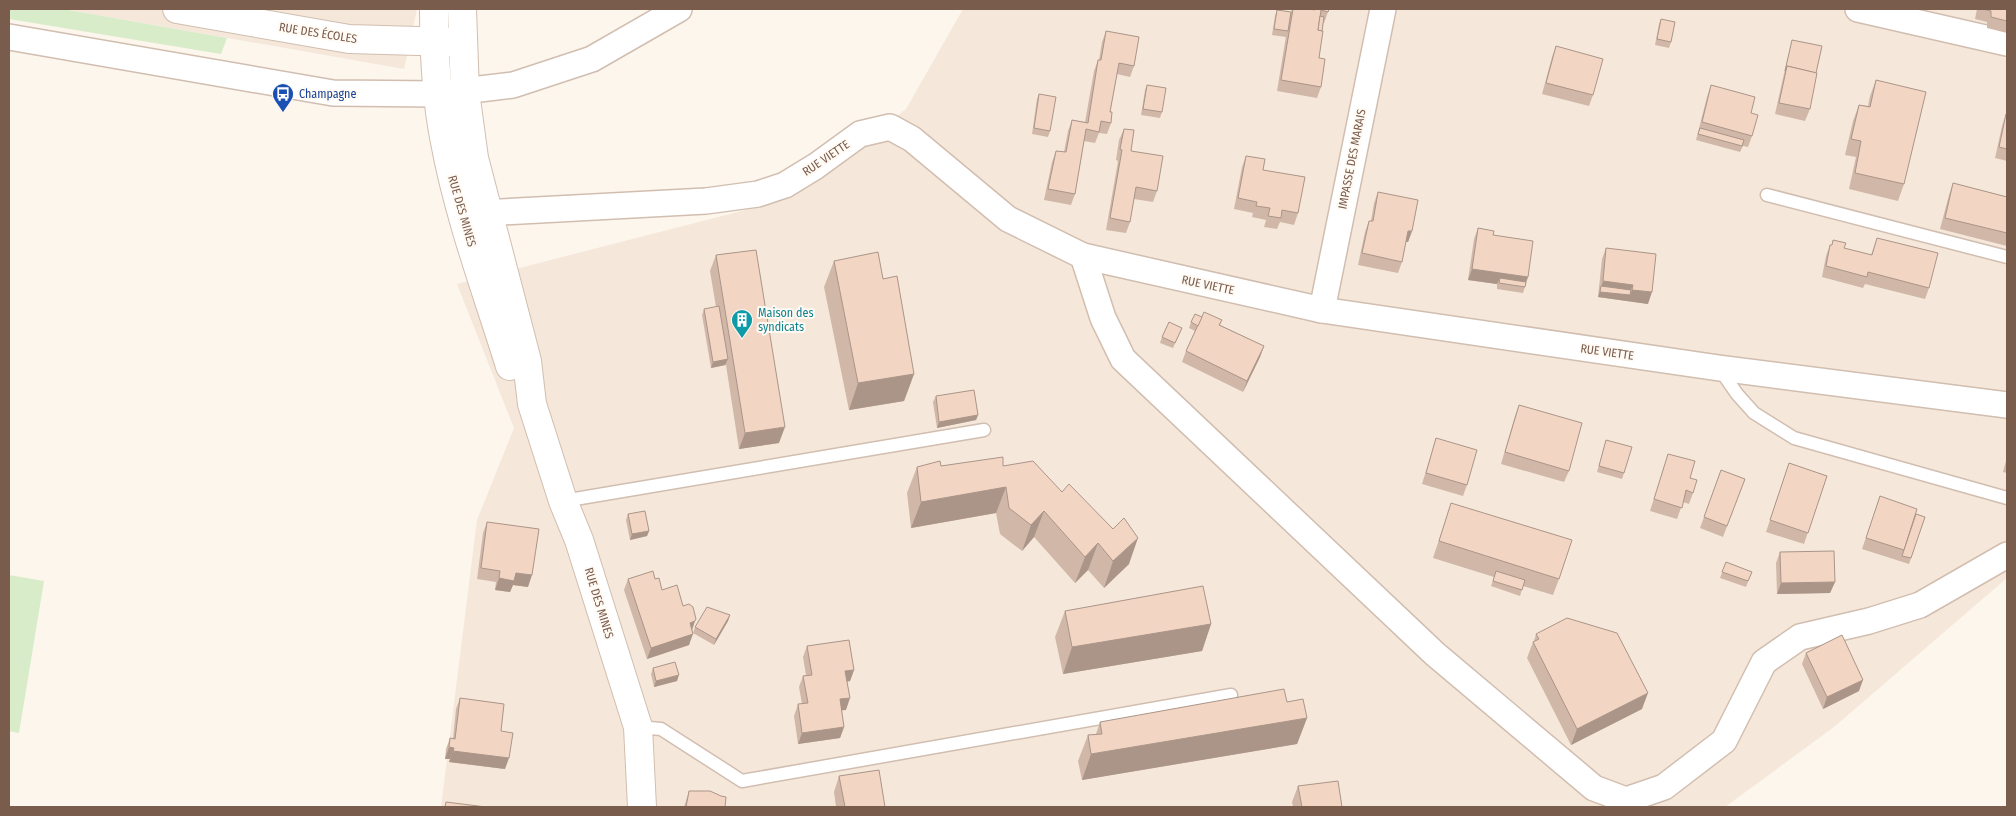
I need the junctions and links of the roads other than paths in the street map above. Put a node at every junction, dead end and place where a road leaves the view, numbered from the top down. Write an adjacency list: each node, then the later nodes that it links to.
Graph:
1 (177, 9): 8 (street, RUE DES ÉCOLES)
2 (434, 9): 8 (street, RUE DES MINES)
3 (462, 9): 9 (street, RUE DES MINES)
4 (679, 9): 11 (street)
5 (1383, 9): 17 (street, IMPASSE DES MARAIS)
6 (1858, 9): 10 (street)
7 (9, 36): 12 (street)
8 (434, 42): 9 (street, RUE DES ÉCOLES); 12 (street, RUE DES MINES)
9 (462, 42): 11 (street, RUE DES MINES)
10 (2007, 43)
11 (465, 92): 12 (street); 14 (street, RUE DES MINES)
12 (438, 94): 14 (street, RUE DES MINES)
13 (1767, 195): 16 (lane)
14 (476, 217): 15 (street, RUE VIETTE); 22 (street, RUE DES MINES)
15 (1082, 256): 17 (street, RUE VIETTE); 23 (street)
16 (2007, 257)
17 (1322, 310): 18 (street, RUE VIETTE)
18 (1718, 368): 19 (street, RUE VIETTE); 21 (lane)
19 (2007, 405)
20 (984, 430): 22 (lane)
21 (2007, 498)
22 (563, 501): 25 (street, RUE DES MINES)
23 (2007, 555)
24 (1231, 695): 25 (lane)
25 (638, 727): 26 (street, RUE DES MINES)
26 (642, 807)

